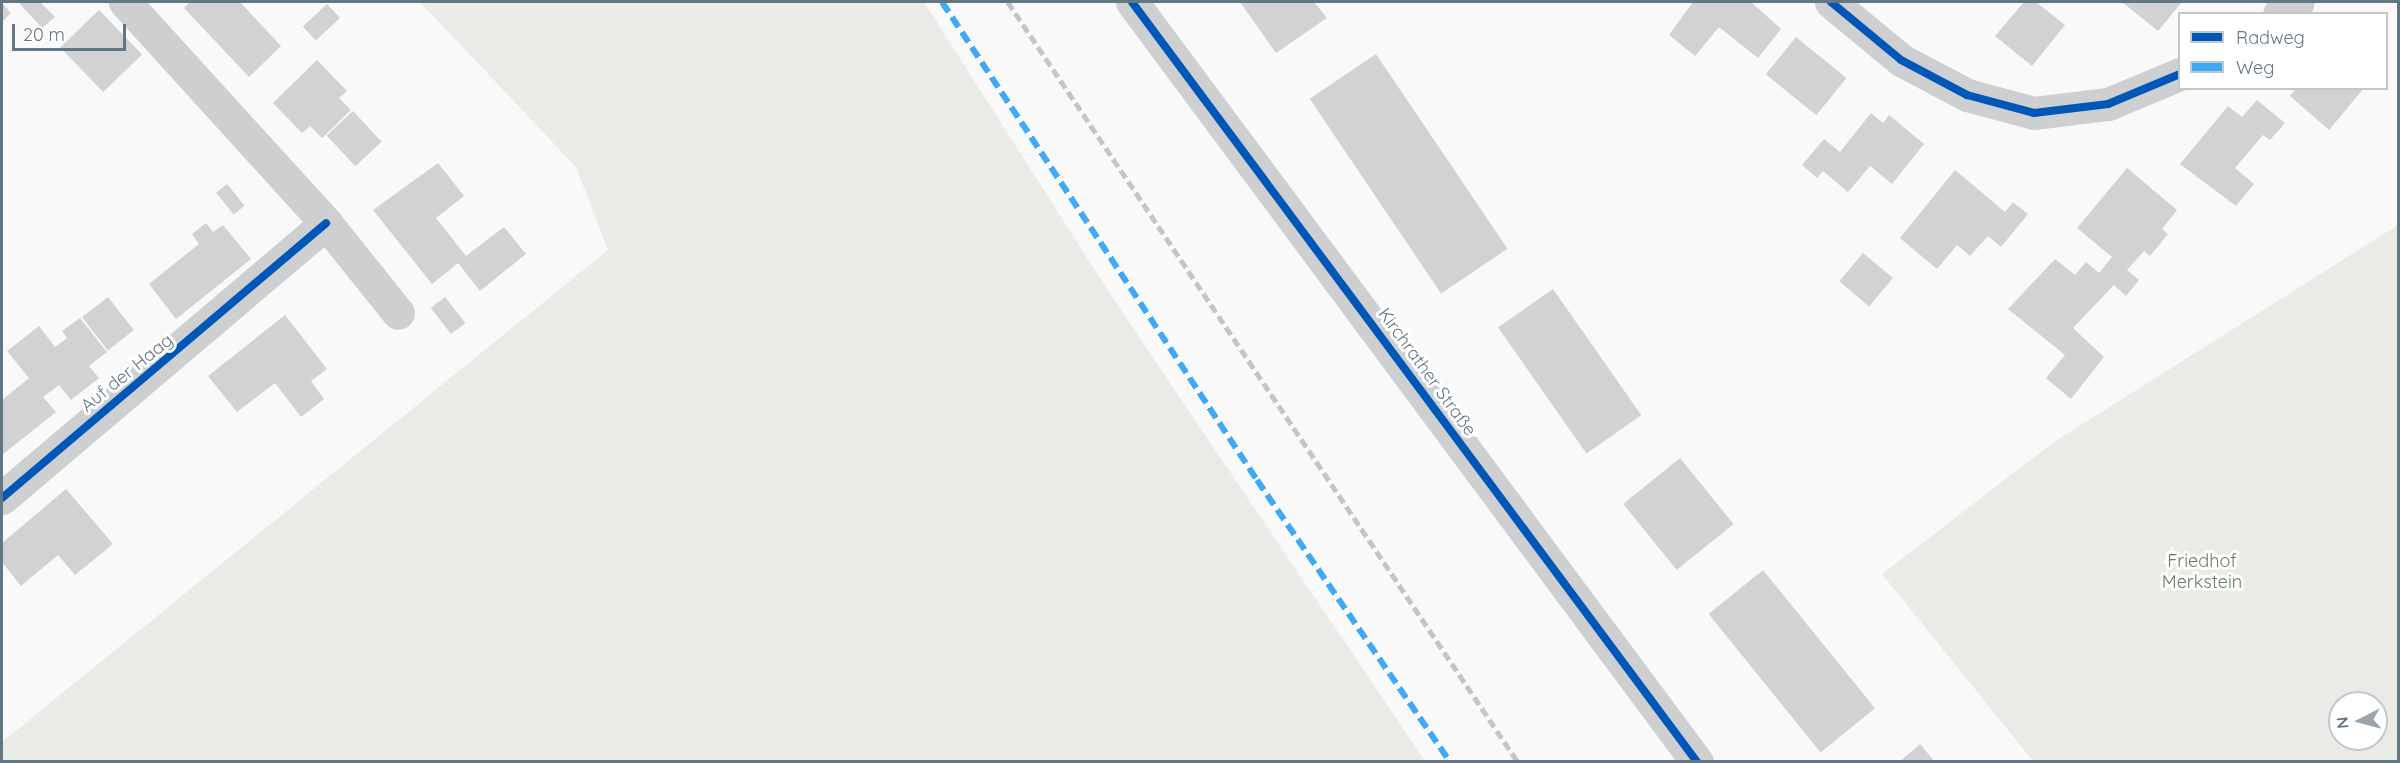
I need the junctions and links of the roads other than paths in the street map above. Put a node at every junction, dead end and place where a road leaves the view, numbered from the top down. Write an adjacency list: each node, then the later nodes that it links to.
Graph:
1 (125, 2): 7 (street)
2 (1132, 2): 10 (street, Kirchrather Straße)
3 (1831, 2): 6 (street)
4 (2298, 2): 5 (street)
5 (2282, 12)
6 (2178, 75)
7 (326, 224): 8 (street); 9 (street, Auf der Haag)
8 (398, 313)
9 (2, 498)
10 (1697, 762)

